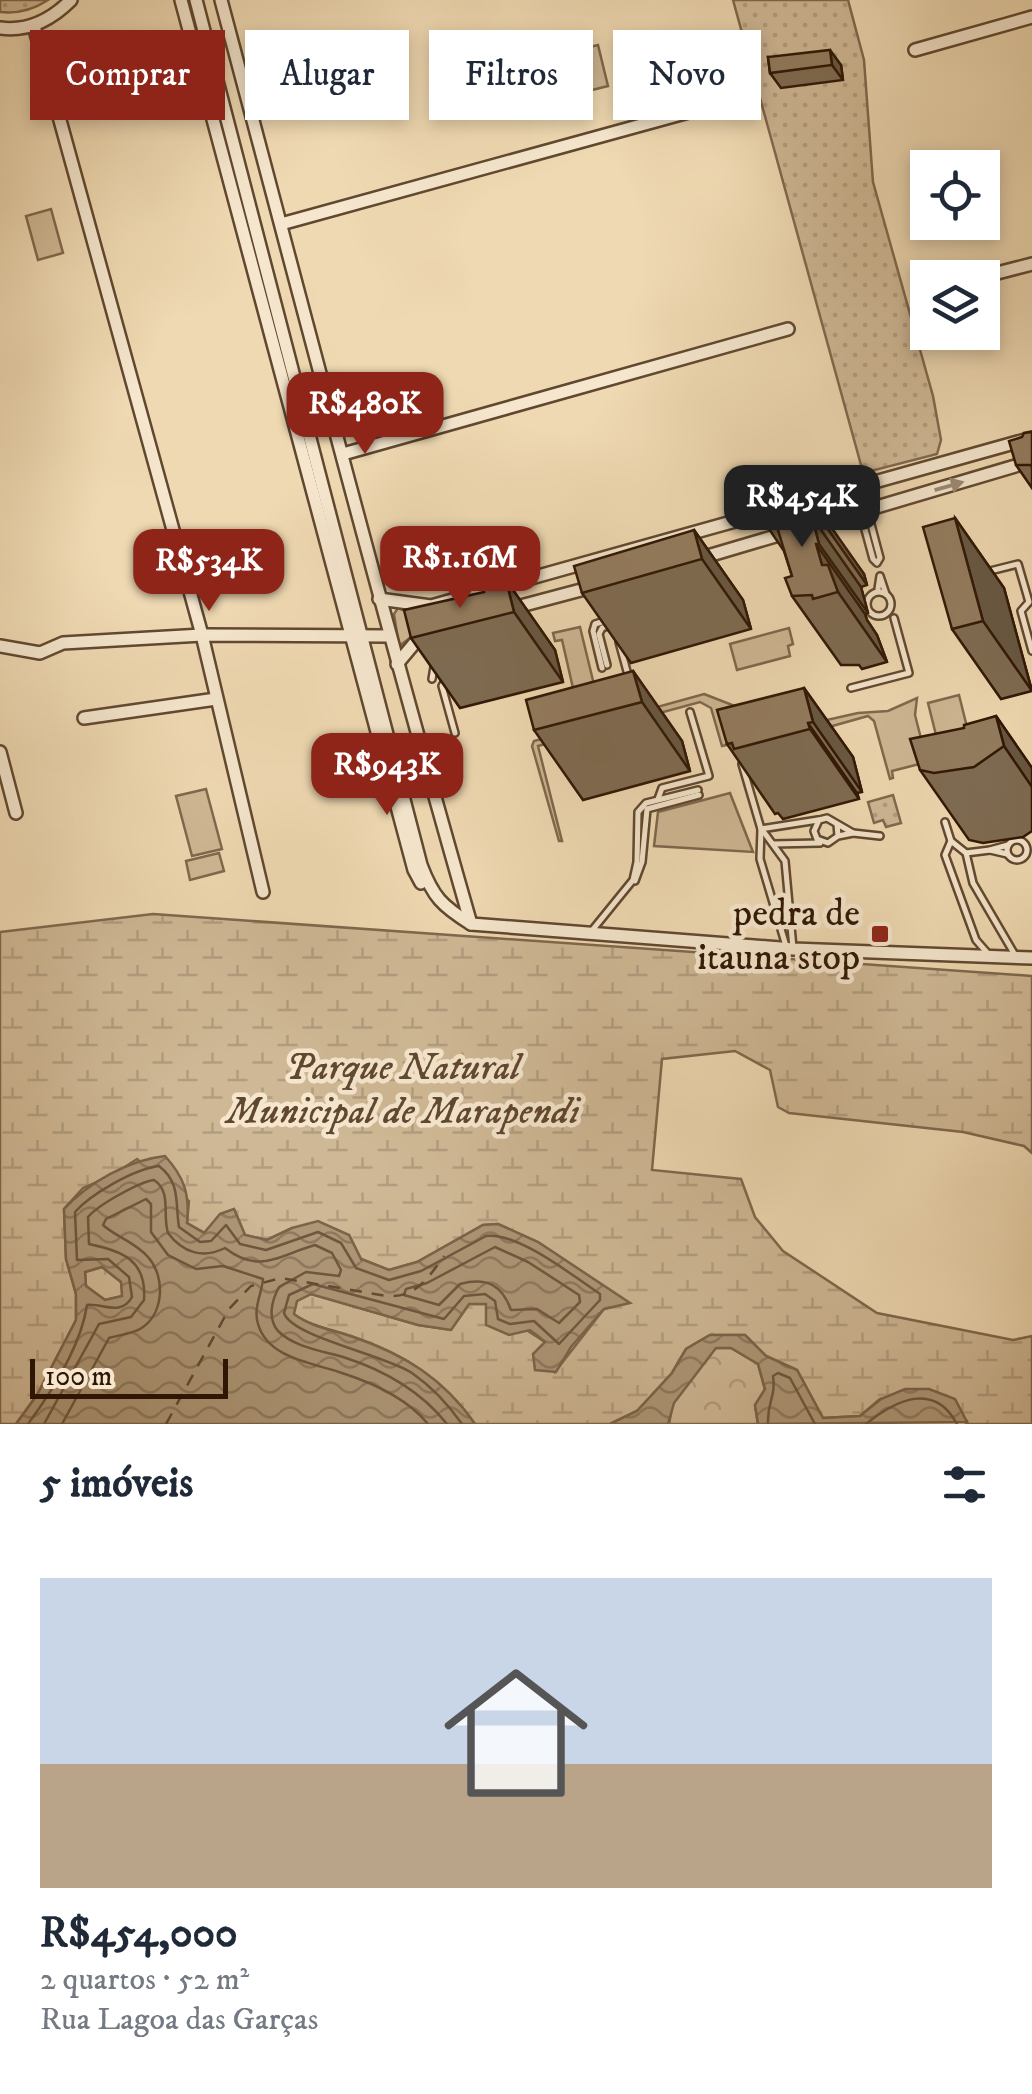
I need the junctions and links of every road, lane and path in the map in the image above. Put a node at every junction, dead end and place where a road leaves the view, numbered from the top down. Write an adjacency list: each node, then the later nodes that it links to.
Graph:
1 (72, 0): 6 (street)
2 (181, 0): 34 (street)
3 (196, 0): 34 (street)
4 (221, 0): 10 (street)
5 (1032, 17): 8 (street)
6 (34, 26): 7 (street); 32 (street)
7 (0, 28)
8 (914, 50)
9 (659, 120): 10 (street)
10 (280, 224): 15 (street)
11 (1032, 264): 12 (street)
12 (1000, 272)
13 (788, 329): 15 (street)
14 (1032, 438): 21 (street)
15 (343, 454): 25 (street)
16 (1032, 461): 17 (street, one-way to 16)
17 (864, 511): 18 (street); 19 (lane)
18 (687, 562)
19 (880, 576): 23 (lane); 24 (lane)
20 (971, 576): 26 (lane)
21 (506, 584): 25 (street); 27 (lane)
22 (602, 584): 27 (street)
23 (878, 590): 24 (lane); 29 (lane)
24 (886, 594): 29 (lane)
25 (378, 599): 33 (street)
26 (1030, 602): 37 (lane)
27 (512, 608): 28 (street)
28 (493, 613)
29 (890, 614): 42 (lane)
30 (613, 621): 40 (lane)
31 (437, 627): 39 (street)
32 (202, 635): 34 (street); 36 (street); 43 (street)
33 (389, 636): 34 (street); 39 (street)
34 (356, 637): 72 (street); 73 (street)
35 (618, 641): 41 (lane)
36 (0, 646)
37 (1032, 651)
38 (435, 662): 46 (lane)
39 (396, 664): 73 (street)
40 (604, 666)
41 (628, 675)
42 (851, 688)
43 (216, 699): 45 (street); 71 (street)
44 (690, 712): 50 (lane)
45 (84, 718)
46 (455, 733)
47 (737, 749): 55 (lane)
48 (0, 752): 51 (street)
49 (699, 793): 50 (lane)
50 (657, 803): 74 (lane)
51 (16, 813)
52 (819, 820): 54 (lane); 55 (lane); 62 (lane)
53 (945, 822): 59 (lane)
54 (837, 824): 56 (lane); 57 (lane)
55 (761, 829): 63 (lane); 75 (lane)
56 (853, 833): 57 (lane); 58 (lane)
57 (838, 836): 62 (lane)
58 (880, 836)
59 (951, 842): 67 (lane); 70 (lane)
60 (1023, 842): 61 (lane); 64 (lane); 66 (lane)
61 (1032, 842): 66 (lane)
62 (824, 843): 63 (lane)
63 (774, 844): 75 (lane)
64 (1008, 845): 65 (lane); 68 (lane)
65 (990, 850): 67 (lane); 68 (lane)
66 (1026, 850): 68 (lane)
67 (966, 853): 69 (lane)
68 (1008, 854)
69 (974, 884): 70 (lane); 77 (lane)
70 (957, 889): 76 (lane)
71 (263, 892)
72 (432, 904)
73 (471, 924): 74 (street)
74 (591, 934): 75 (street)
75 (790, 949): 76 (street)
76 (992, 957): 77 (street)
77 (1027, 957)

